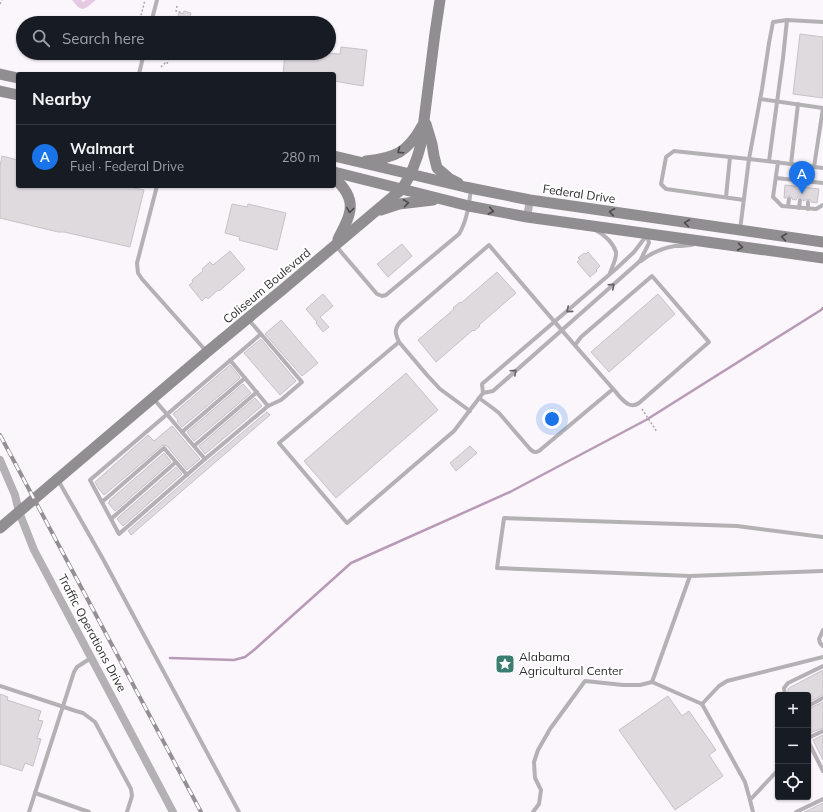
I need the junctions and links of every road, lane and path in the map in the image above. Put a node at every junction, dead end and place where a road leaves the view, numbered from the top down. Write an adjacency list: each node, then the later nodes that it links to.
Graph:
1 (2, 0): 5 (path)
2 (145, 0): 8 (path)
3 (157, 0): 9 (lane)
4 (439, 0): 24 (main road, Coliseum Boulevard)
5 (0, 4)
6 (177, 6): 7 (path)
7 (183, 13)
8 (141, 16)
9 (154, 16)
10 (787, 20): 11 (lane); 20 (lane); 21 (lane)
11 (823, 22)
12 (142, 60): 15 (lane)
13 (168, 60): 14 (path)
14 (160, 67)
15 (139, 72)
16 (0, 74): 17 (main road)
17 (16, 78)
18 (0, 90): 19 (main road)
19 (16, 94)
20 (760, 99): 21 (lane); 27 (lane)
21 (777, 102): 22 (lane); 28 (lane)
22 (798, 104): 23 (lane); 31 (lane)
23 (823, 108): 32 (lane)
24 (425, 122): 29 (main road, one-way to 29); 35 (main road, Coliseum Boulevard); 45 (main road)
25 (336, 157): 29 (main road, Federal Drive)
26 (730, 157): 27 (lane); 48 (lane); 48 (lane)
27 (749, 159): 28 (lane); 52 (lane)
28 (769, 161): 30 (lane)
29 (357, 162): 35 (main road, Federal Drive)
30 (778, 162): 31 (lane); 36 (lane)
31 (791, 164): 32 (lane)
32 (814, 167): 33 (lane)
33 (823, 168)
34 (336, 172): 47 (main road)
35 (410, 175): 45 (main road, Federal Drive); 47 (main road, Coliseum Boulevard)
36 (776, 178): 38 (lane); 57 (lane)
37 (336, 180): 68 (main road, one-way to 68)
38 (791, 180): 39 (lane); 42 (lane)
39 (803, 181): 40 (lane); 43 (lane)
40 (811, 182): 41 (lane); 46 (lane)
41 (823, 183)
42 (790, 185)
43 (801, 187)
44 (156, 188): 78 (lane)
45 (468, 188): 51 (main road, Federal Drive); 56 (lane)
46 (810, 188)
47 (402, 189): 49 (main road); 60 (main road, Coliseum Boulevard)
48 (726, 197): 52 (lane)
49 (439, 199): 56 (main road); 60 (main road, one-way to 49)
50 (789, 199): 57 (lane)
51 (530, 200): 61 (street); 62 (main road, Federal Drive, one-way to 51)
52 (744, 200): 64 (lane)
53 (800, 200): 58 (lane)
54 (808, 202): 59 (lane)
55 (823, 205): 59 (lane)
56 (469, 206): 61 (main road, one-way to 61); 68 (lane)
57 (788, 206): 58 (lane)
58 (799, 208): 59 (lane)
59 (808, 208)
60 (375, 212): 68 (main road, Coliseum Boulevard)
61 (527, 218): 63 (main road)
62 (650, 218): 64 (main road, Federal Drive, one-way to 62); 65 (main road)
63 (587, 226): 65 (main road); 71 (lane)
64 (740, 230): 67 (main road, Federal Drive, one-way to 64)
65 (647, 234): 66 (main road); 70 (lane); 71 (lane)
66 (701, 242): 69 (main road, one-way to 69); 70 (lane)
67 (823, 242)
68 (336, 245): 72 (main road, Coliseum Boulevard)
69 (823, 258)
70 (640, 261): 74 (lane, one-way to 70)
71 (609, 275): 73 (lane, one-way to 73)
72 (248, 318): 75 (lane); 78 (main road, Coliseum Boulevard)
73 (555, 322): 74 (lane); 76 (lane); 83 (lane)
74 (562, 330): 77 (lane); 83 (lane, one-way to 74)
75 (261, 334): 79 (lane); 86 (lane)
76 (399, 342): 87 (lane); 87 (lane)
77 (575, 345): 81 (lane); 81 (lane)
78 (207, 352): 84 (main road, Coliseum Boulevard)
79 (230, 360): 80 (lane); 89 (lane)
80 (245, 378): 82 (lane); 90 (lane)
81 (613, 389): 85 (lane)
82 (257, 392): 86 (lane); 92 (lane)
83 (483, 394): 85 (lane)
84 (153, 398): 89 (lane); 97 (main road, Coliseum Boulevard)
85 (479, 398): 87 (lane)
86 (268, 406): 93 (lane)
87 (470, 411)
88 (645, 412): 91 (path)
89 (167, 414): 90 (lane); 98 (lane)
90 (182, 432): 92 (lane)
91 (657, 432)
92 (194, 446): 93 (lane)
93 (204, 459): 96 (lane)
94 (0, 460): 99 (street, Traffic Operations Drive)
95 (176, 462): 96 (lane); 98 (lane); 100 (lane)
96 (187, 475): 100 (lane)
97 (58, 479): 99 (main road, Coliseum Boulevard); 130 (lane)
98 (102, 502): 100 (lane)
99 (18, 512): 101 (main road, Coliseum Boulevard); 108 (street, Traffic Operations Drive)
100 (111, 519)
101 (0, 528)
102 (823, 537): 104 (lane)
103 (823, 571): 104 (lane)
104 (690, 576): 110 (lane)
105 (823, 630): 106 (lane)
106 (823, 646)
107 (823, 657): 114 (lane)
108 (91, 658): 116 (lane); 129 (street, Traffic Operations Drive)
109 (823, 666): 112 (lane)
110 (652, 682): 114 (lane); 131 (lane)
111 (0, 686): 116 (lane)
112 (785, 692)
113 (823, 698): 115 (lane)
114 (702, 704): 125 (lane)
115 (811, 704)
116 (63, 706): 123 (lane); 128 (lane)
117 (823, 731): 118 (lane)
118 (811, 737)
119 (811, 747): 120 (lane)
120 (821, 765): 121 (lane)
121 (823, 771)
122 (775, 773): 125 (lane)
123 (35, 793): 126 (lane); 127 (lane)
124 (823, 799): 133 (lane)
125 (750, 800): 132 (lane)
126 (29, 812)
127 (89, 812)
128 (127, 812)
129 (173, 812)
130 (239, 812)
131 (533, 812)
132 (753, 812)
133 (796, 812)

